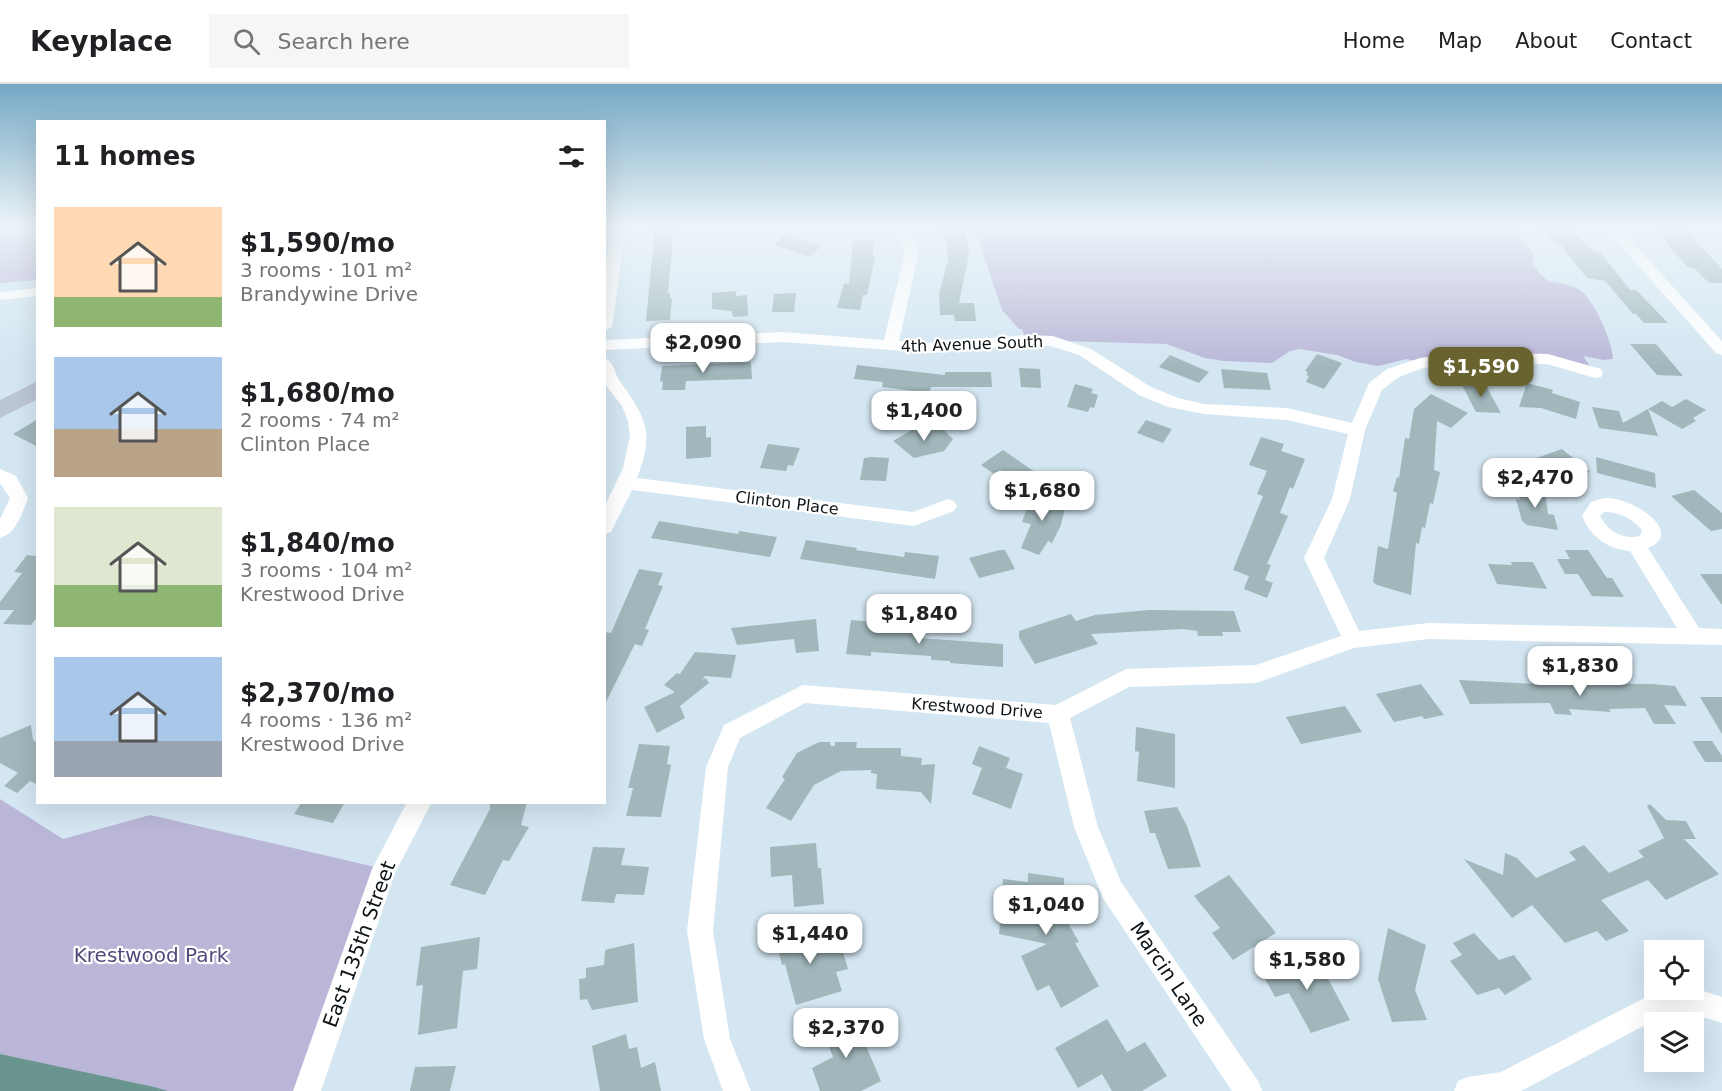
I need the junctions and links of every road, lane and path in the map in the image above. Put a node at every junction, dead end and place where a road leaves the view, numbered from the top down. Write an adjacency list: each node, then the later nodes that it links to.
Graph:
1 (608, 274): 8 (street)
2 (907, 274): 10 (street)
3 (1654, 274): 11 (street)
4 (36, 284): 5 (street)
5 (0, 288)
6 (36, 292): 7 (street)
7 (0, 296)
8 (606, 300)
9 (606, 345): 10 (street, 4th Avenue South)
10 (890, 346): 16 (street, 4th Avenue South)
11 (1722, 350)
12 (606, 373): 18 (street)
13 (1595, 373): 16 (street)
14 (36, 390): 15 (street)
15 (0, 410)
16 (1357, 430): 25 (street)
17 (0, 475): 21 (street)
18 (624, 483): 19 (street, Clinton Place); 20 (street)
19 (948, 506)
20 (606, 523)
21 (0, 531)
22 (1636, 545): 23 (street)
23 (1693, 636): 24 (street, Krestwood Drive); 25 (street, Krestwood Drive)
24 (1722, 636)
25 (1353, 640): 26 (street, Krestwood Drive)
26 (1058, 714): 30 (street, Krestwood Drive); 31 (street, Marcin Lane)
27 (420, 804): 29 (street, East 135th Street)
28 (1722, 1010): 32 (street)
29 (307, 1091)
30 (737, 1091)
31 (1248, 1091)
32 (1468, 1091)

